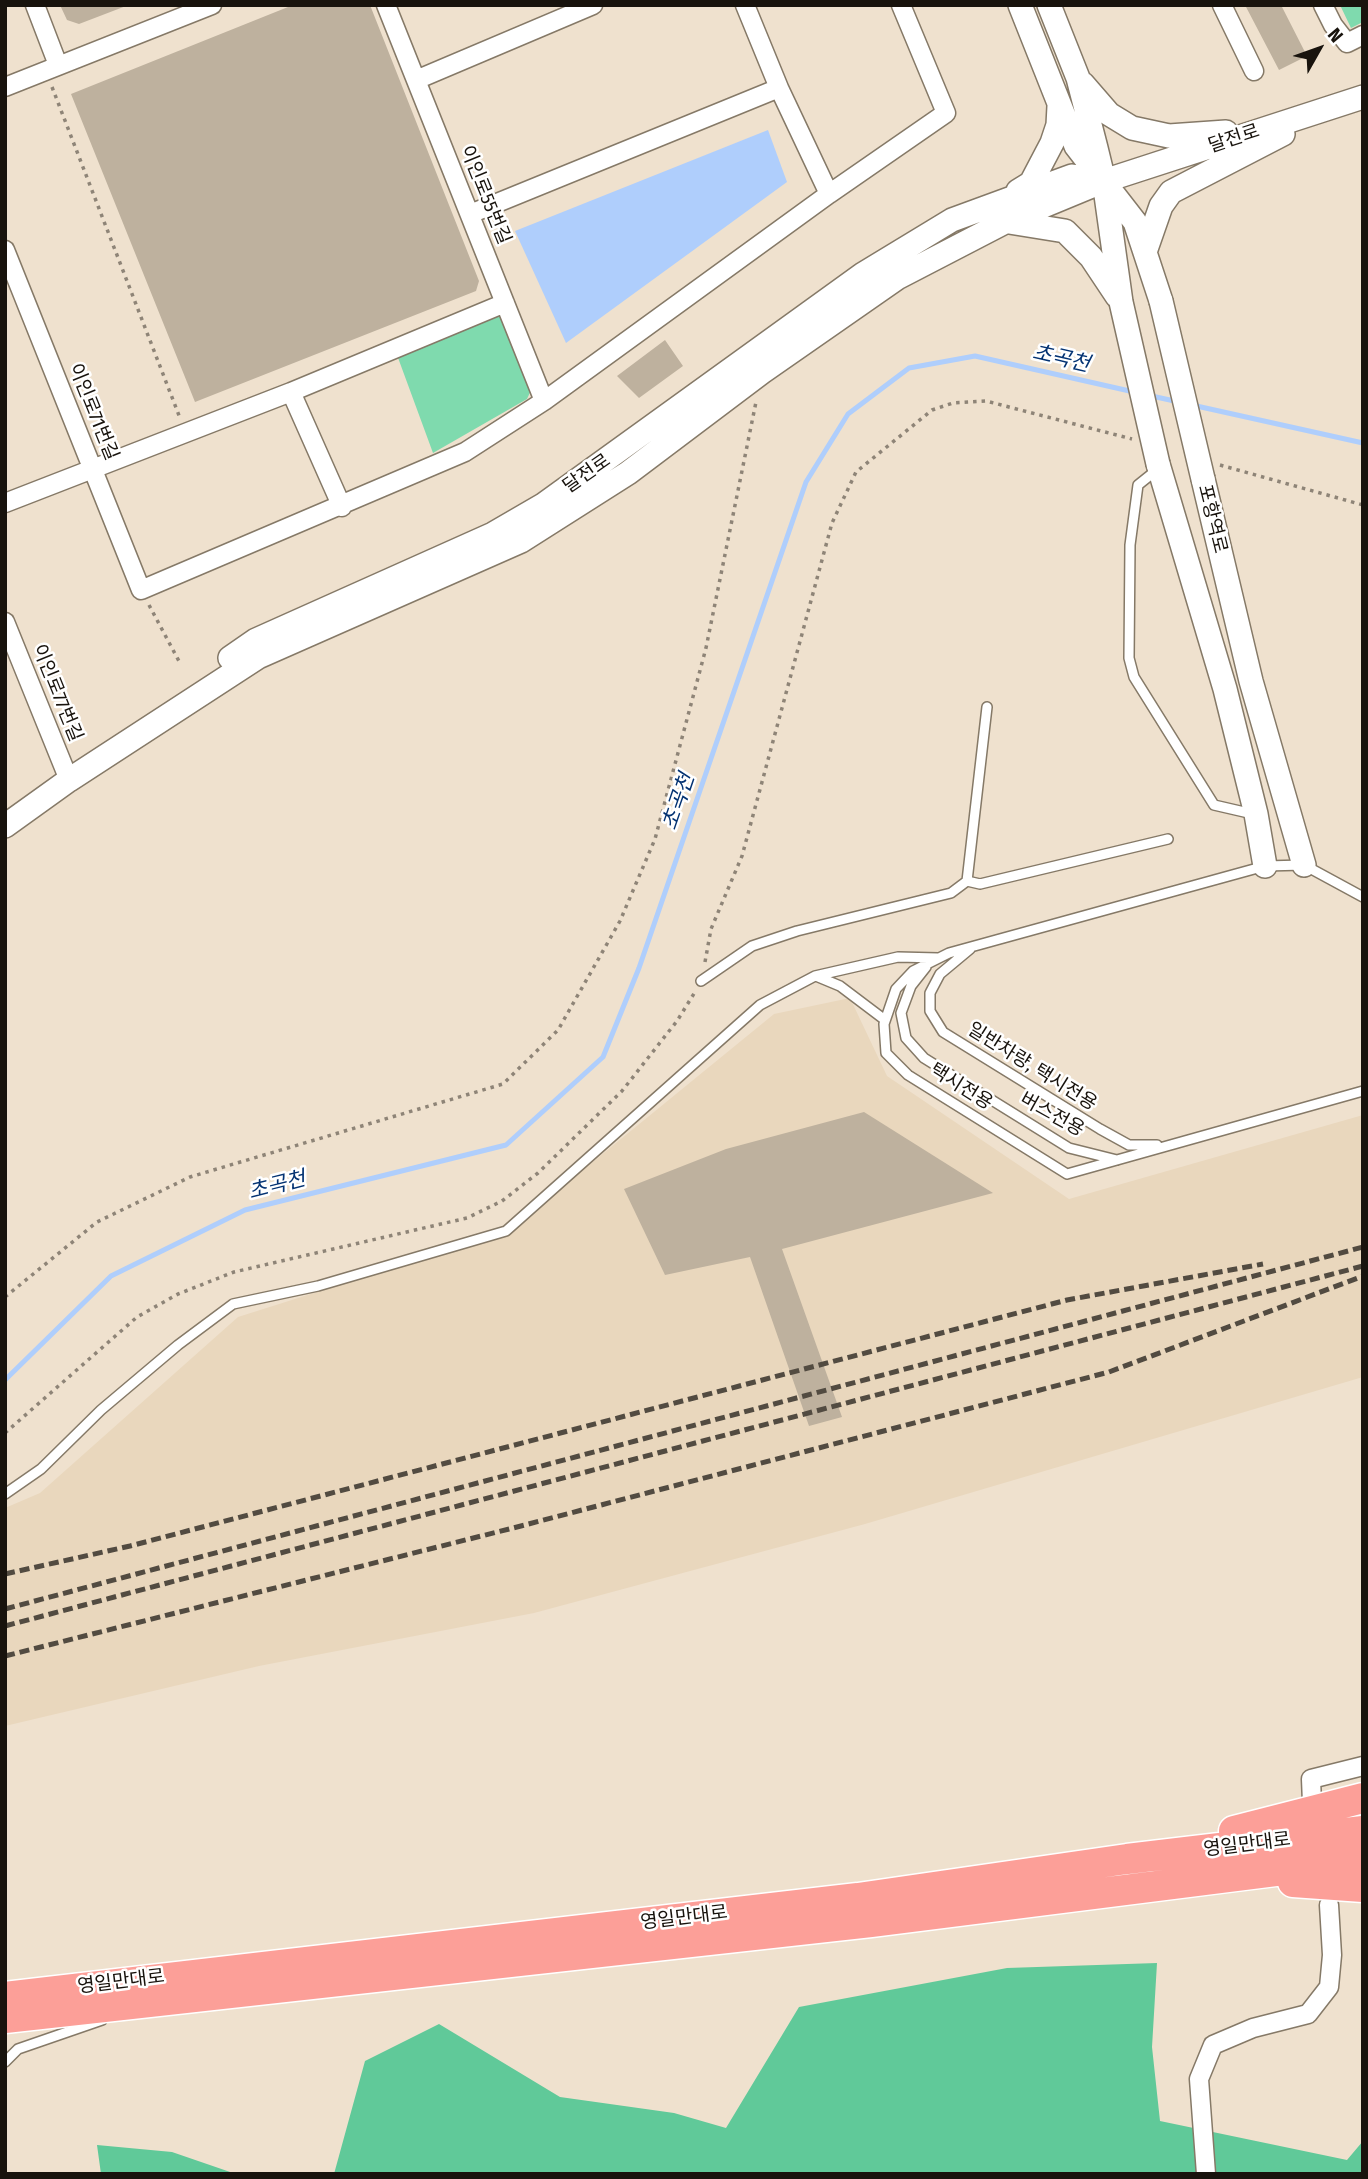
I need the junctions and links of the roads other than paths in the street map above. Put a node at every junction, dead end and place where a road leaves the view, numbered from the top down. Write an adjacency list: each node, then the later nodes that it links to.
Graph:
1 (35, 5): 12 (street)
2 (212, 5): 12 (street)
3 (386, 5): 15 (street, 이인로55번길)
4 (593, 5): 15 (street)
5 (745, 5): 17 (street)
6 (901, 5): 23 (street)
7 (1020, 5): 19 (street, 포항역로)
8 (1049, 5): 14 (street, 포항역로)
9 (1222, 5): 13 (street)
10 (1323, 5): 11 (street)
11 (1363, 36)
12 (58, 65): 16 (street)
13 (1254, 71)
14 (1078, 78): 21 (street); 22 (street, 포항역로)
15 (416, 80): 25 (street, 이인로55번길)
16 (5, 87)
17 (779, 88): 23 (street); 25 (street)
18 (1363, 97): 20 (street, 달전로)
19 (1059, 103): 22 (street, 포항역로); 24 (street)
20 (1318, 112): 21 (street, 달전로); 27 (street)
21 (1264, 129): 22 (street, 달전로)
22 (1104, 181): 24 (street, 달전로); 27 (street, 포항역로); 28 (street, 포항역로)
23 (829, 194): 31 (street)
24 (1003, 211): 28 (street); 38 (street, 달전로); 38 (street, 달전로)
25 (470, 214): 29 (street, 이인로55번길)
26 (5, 250): 33 (street, 이인로71번길)
27 (1144, 252): 42 (street, 포항역로, bridge)
28 (1121, 302): 32 (street, 포항역로, bridge)
29 (505, 303): 30 (street); 31 (street, 이인로55번길)
30 (291, 392): 33 (street); 35 (street)
31 (544, 401): 35 (street)
32 (1158, 466): 39 (street, 포항역로); 39 (lane)
33 (92, 467): 34 (street); 35 (street, 이인로71번길)
34 (5, 503)
35 (342, 507)
36 (5, 622): 38 (street, 이인로77번길)
37 (987, 707): 44 (lane)
38 (69, 779): 40 (street, 달전로)
39 (1256, 814): 43 (street, 포항역로)
40 (5, 826)
41 (1168, 839): 44 (lane)
42 (1304, 865): 43 (lane); 45 (lane)
43 (1265, 866): 46 (lane)
44 (967, 881): 49 (lane)
45 (1363, 897)
46 (974, 946): 47 (lane); 52 (lane, 일반차량, 택시전용)
47 (933, 961): 48 (lane); 50 (lane, 택시전용); 53 (lane, 버스전용)
48 (815, 976): 50 (lane); 54 (lane)
49 (701, 981)
50 (886, 1020): 53 (lane, 택시전용)
51 (1363, 1091): 52 (lane, 택시전용)
52 (1166, 1146): 53 (lane, 택시전용)
53 (1120, 1160)
54 (5, 1494)
55 (1363, 1766): 57 (street)
56 (1363, 1798): 59 (highway)
57 (1312, 1803)
58 (1363, 1831): 59 (highway, 영일만대로)
59 (1127, 1859): 64 (highway, 영일만대로)
60 (1363, 1860): 61 (highway, 영일만대로)
61 (1219, 1877): 62 (highway); 65 (highway, 영일만대로)
62 (1363, 1887)
63 (1329, 1905): 68 (street)
64 (5, 1997)
65 (184, 1998): 66 (highway, 영일만대로); 67 (lane)
66 (5, 2018)
67 (5, 2062)
68 (1206, 2174)

